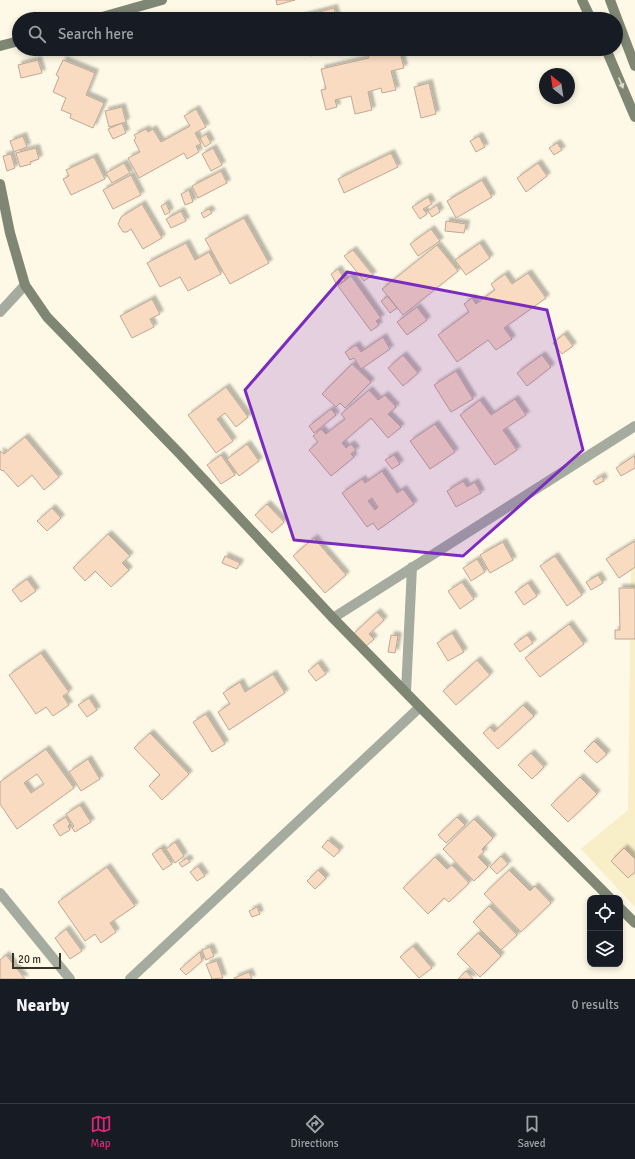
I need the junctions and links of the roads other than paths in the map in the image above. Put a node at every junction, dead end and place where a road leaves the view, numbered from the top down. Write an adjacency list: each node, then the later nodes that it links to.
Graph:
1 (162, 0): 4 (street)
2 (582, 0): 5 (street)
3 (610, 0): 6 (street)
4 (120, 12)
5 (588, 12)
6 (615, 12)
7 (623, 34): 11 (street)
8 (12, 43): 9 (street)
9 (0, 46)
10 (609, 56): 12 (street, one-way to 12)
11 (635, 66)
12 (635, 117)
13 (0, 184): 14 (street)
14 (25, 285): 15 (street); 18 (street)
15 (0, 312)
16 (635, 426): 17 (street)
17 (412, 567): 18 (street); 19 (street)
18 (333, 618): 19 (street)
19 (406, 692): 20 (street)
20 (420, 707): 22 (street); 26 (street)
21 (0, 893): 25 (street)
22 (607, 895)
23 (623, 911): 24 (street)
24 (635, 923)
25 (70, 979)
26 (130, 979)

